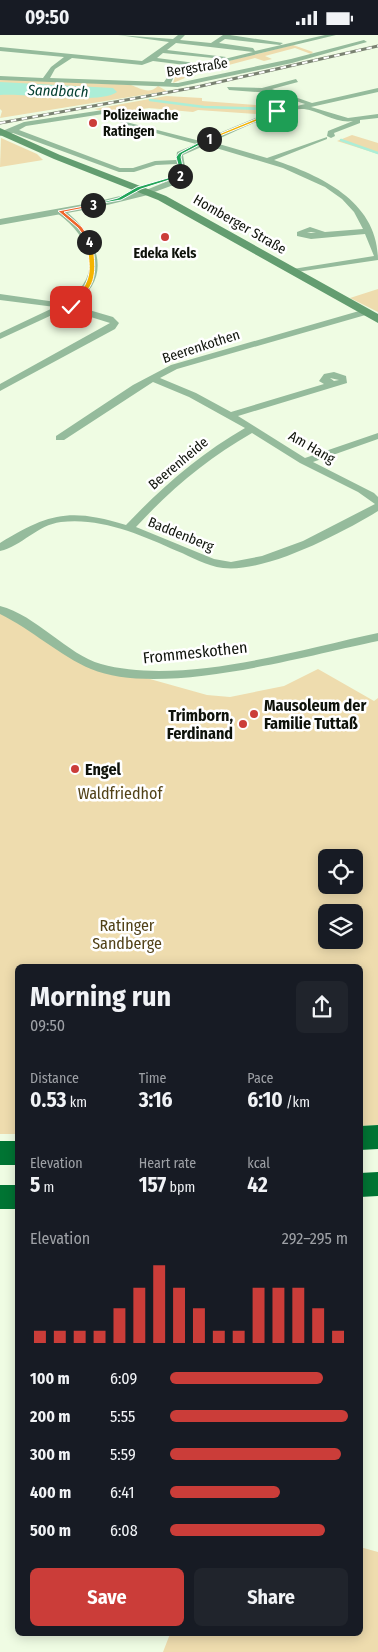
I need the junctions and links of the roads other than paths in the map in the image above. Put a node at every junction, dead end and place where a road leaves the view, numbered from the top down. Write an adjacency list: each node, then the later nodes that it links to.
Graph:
1 (121, 35): 6 (street)
2 (182, 35): 6 (street)
3 (271, 35): 7 (street)
4 (333, 35): 10 (street)
5 (226, 36): 7 (street); 9 (street)
6 (175, 41): 9 (street); 12 (street)
7 (286, 41): 10 (street)
8 (364, 42): 14 (street, Bergstraße)
9 (214, 44): 13 (street)
10 (294, 44): 13 (street); 14 (street)
11 (0, 49): 15 (street)
12 (162, 51): 16 (street); 17 (street)
13 (260, 51): 17 (street)
14 (319, 53): 22 (street, Bergstraße)
15 (69, 57): 16 (street); 20 (street)
16 (151, 59): 18 (street)
17 (231, 59): 18 (street)
18 (200, 66): 22 (street)
19 (0, 78): 20 (street, Bergstraße)
20 (45, 80): 22 (street, Bergstraße)
21 (296, 81): 24 (street)
22 (166, 85)
23 (229, 88): 24 (street)
24 (264, 90): 26 (street)
25 (378, 90): 26 (street)
26 (311, 104): 27 (street)
27 (301, 106): 29 (street); 32 (street)
28 (378, 117): 29 (street)
29 (358, 120): 33 (street)
30 (13, 130): 31 (street); 32 (street); 34 (street)
31 (0, 133): 37 (main road, Homberger Straße)
32 (202, 142): 33 (street); 34 (street)
33 (265, 161): 41 (street)
34 (180, 162): 35 (street)
35 (179, 176): 36 (street); 37 (street)
36 (171, 183): 37 (street); 38 (street)
37 (144, 190): 38 (main road, Homberger Straße); 39 (street)
38 (174, 204): 45 (main road, Homberger Straße)
39 (60, 211): 40 (street); 47 (street)
40 (0, 222)
41 (368, 232): 42 (street); 43 (street); 44 (street)
42 (378, 232)
43 (321, 235)
44 (378, 257): 45 (street)
45 (293, 271): 48 (main road, Homberger Straße)
46 (0, 297): 47 (street)
47 (64, 305): 50 (street); 53 (street)
48 (366, 312): 49 (main road, Homberger Straße); 51 (street, Beerenkothen)
49 (378, 319)
50 (0, 336)
51 (152, 378): 54 (street, Am Hang); 57 (street, Beerenkothen)
52 (334, 384): 54 (street)
53 (1, 387)
54 (232, 415): 55 (street, Am Hang)
55 (253, 428): 58 (street, Am Hang); 61 (street, Beerenheide)
56 (378, 436): 58 (street)
57 (60, 438)
58 (305, 461): 59 (street, Am Hang)
59 (378, 502)
60 (378, 507): 61 (street, Baddenberg)
61 (128, 529): 62 (street, Baddenberg)
62 (0, 548)
63 (0, 609): 64 (street, Frommeskothen)
64 (378, 637)
65 (363, 1137): 66 (highway)
66 (378, 1137)
67 (0, 1153): 68 (highway)
68 (15, 1153)
69 (378, 1184): 70 (highway)
70 (363, 1185)
71 (0, 1197): 72 (highway)
72 (15, 1197)

